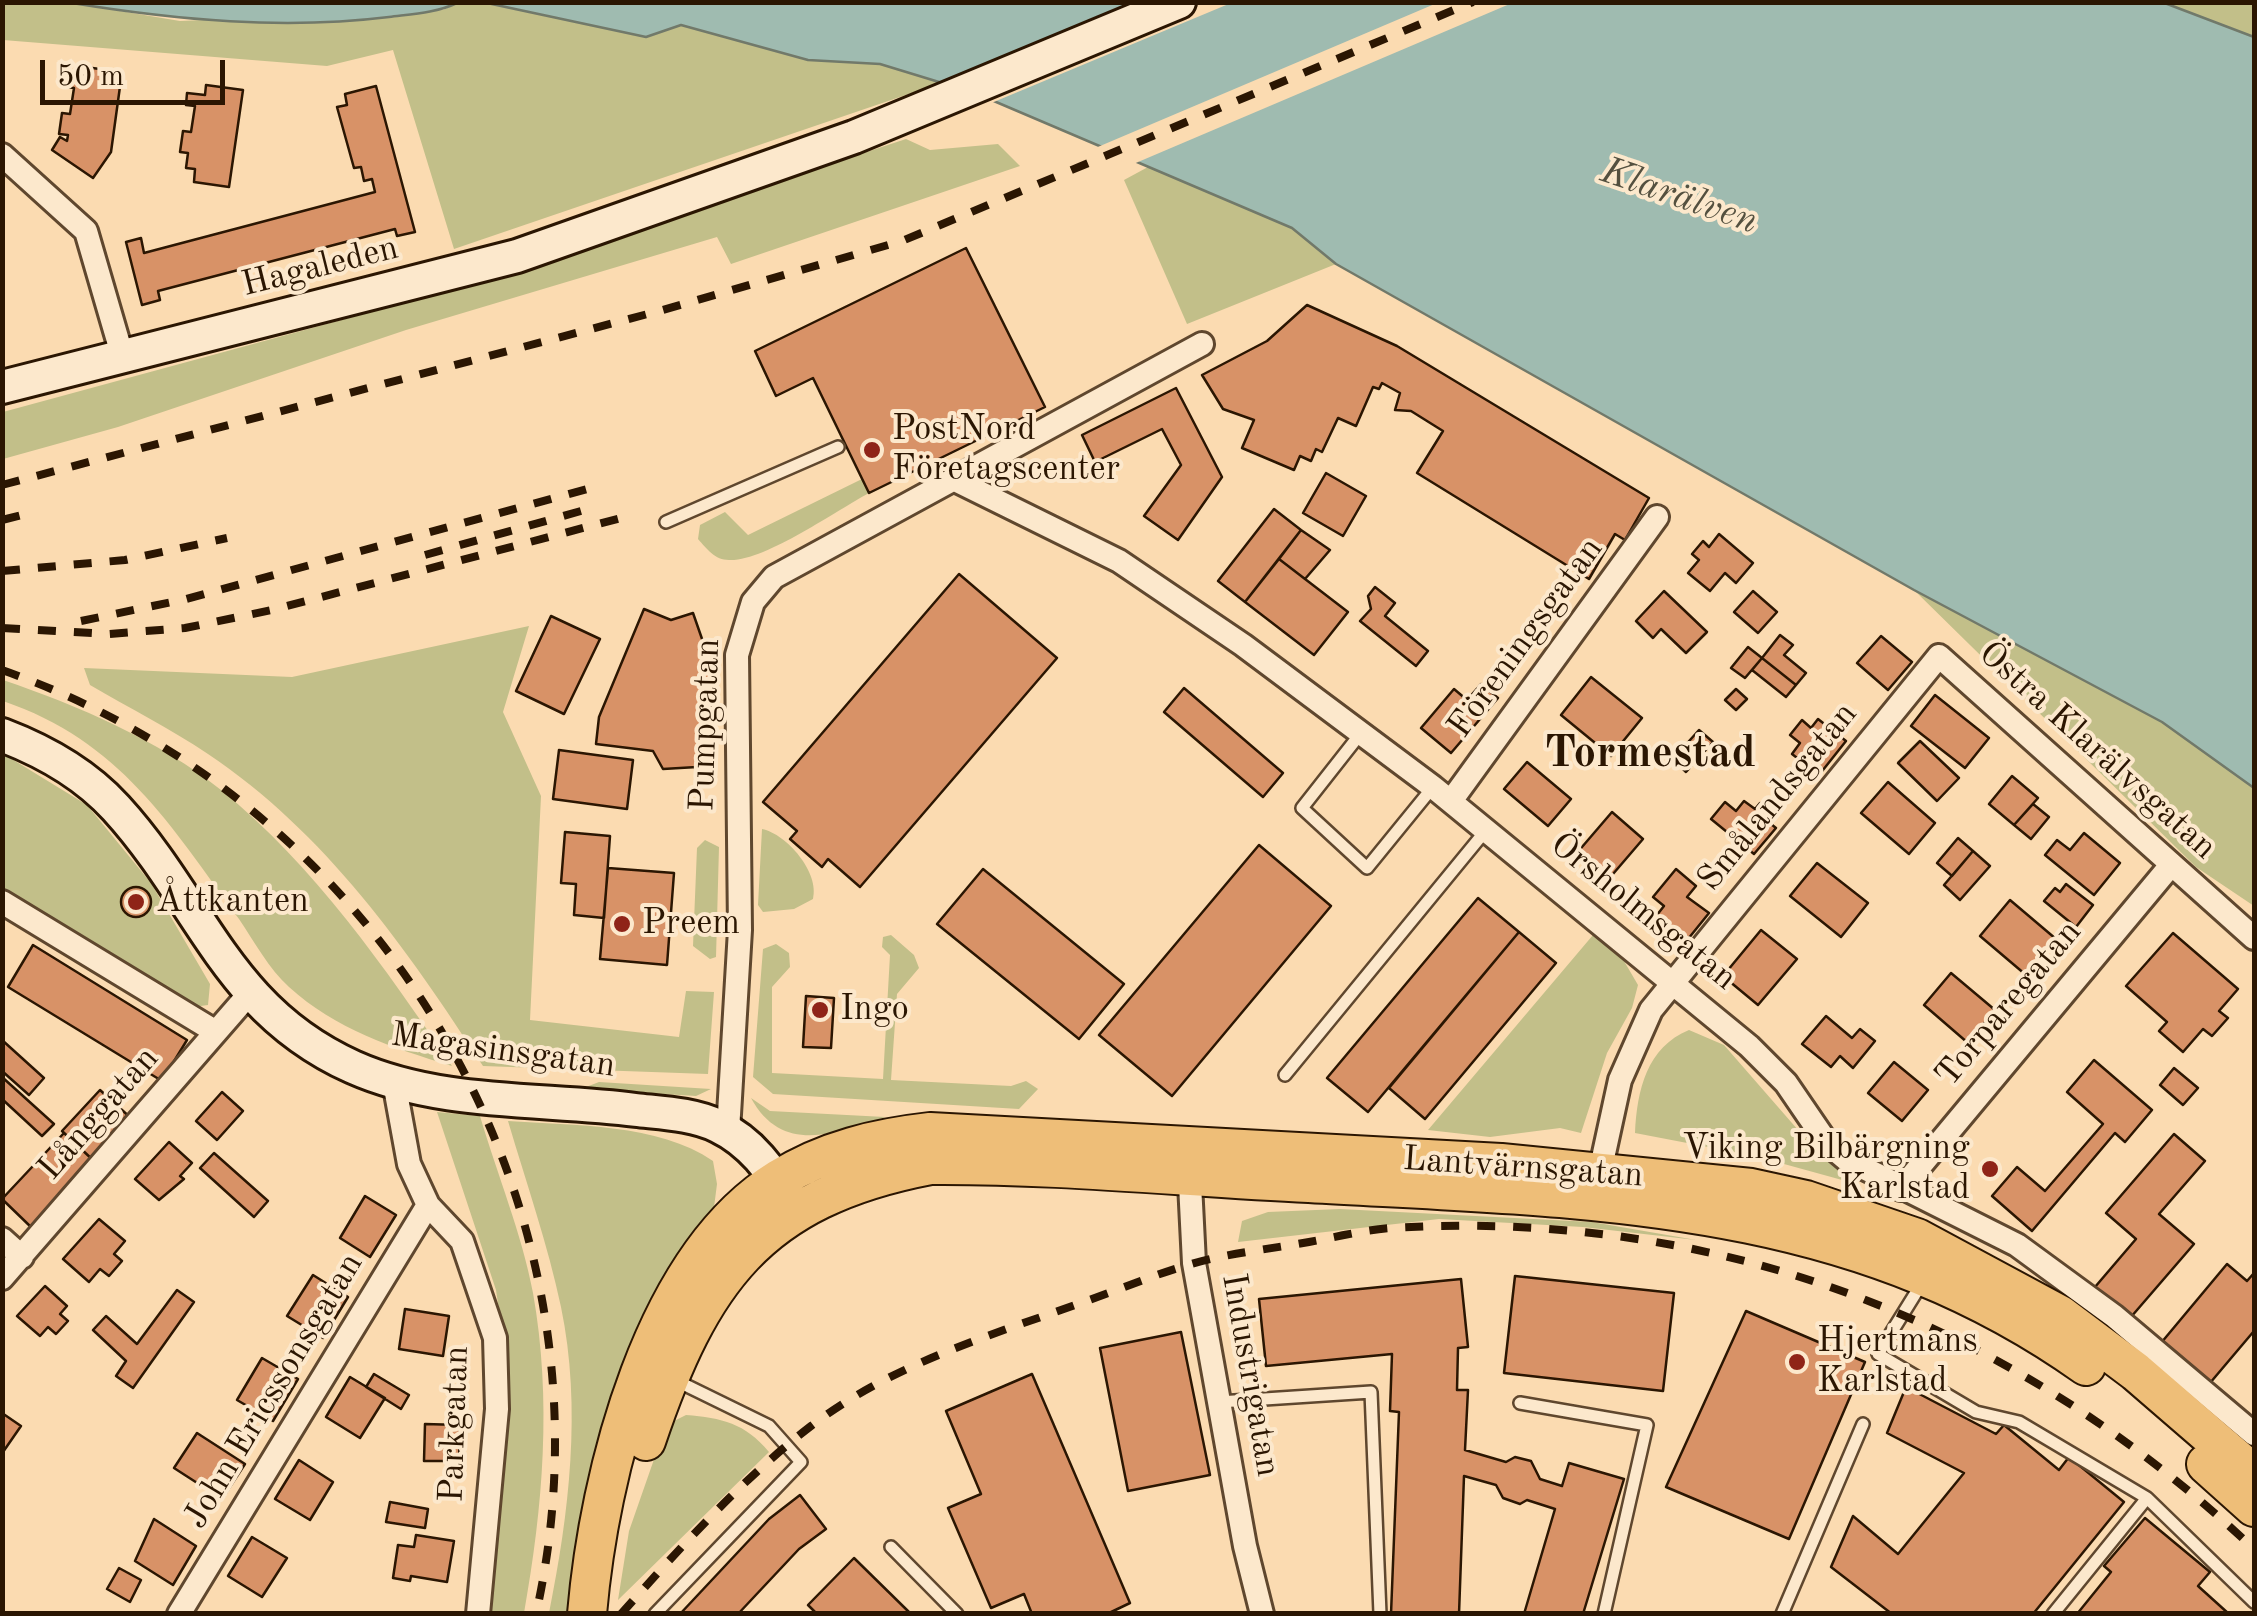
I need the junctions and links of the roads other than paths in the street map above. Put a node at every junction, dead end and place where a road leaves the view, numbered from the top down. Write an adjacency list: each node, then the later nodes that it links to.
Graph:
1 (1179, 2): 4 (street, Hagaleden)
2 (2, 155): 4 (street)
3 (1202, 344): 8 (street, Pumpgatan)
4 (121, 351): 5 (street, Hagaleden); 6 (street, Hagaleden)
5 (2, 373)
6 (2, 388)
7 (838, 447): 10 (lane)
8 (955, 480): 12 (street, Örsholmsgatan); 24 (street, Pumpgatan)
9 (1657, 517): 14 (street, Föreningsgatan)
10 (666, 522)
11 (1939, 656): 16 (street, Östra Klarälvsgatan); 19 (street, Smålandsgatan)
12 (1361, 733): 14 (street, Örsholmsgatan); 14 (lane)
13 (2, 734): 20 (street, Magasinsgatan)
14 (1442, 794): 15 (street, Örsholmsgatan)
15 (1487, 830): 19 (street, Örsholmsgatan); 22 (lane)
16 (2171, 865): 18 (street, Östra Klarälvsgatan); 27 (street, Torparegatan)
17 (2, 902): 21 (street)
18 (2254, 938)
19 (1672, 982): 26 (street); 27 (street, Örsholmsgatan)
20 (249, 994): 21 (street, Långgatan); 23 (street, Magasinsgatan)
21 (216, 1032): 31 (street, Långgatan)
22 (1285, 1075)
23 (394, 1082): 24 (street, Magasinsgatan); 29 (street, Parkgatan)
24 (728, 1131): 28 (street, Magasinsgatan)
25 (1188, 1162): 26 (main road, Lantvärnsgatan); 28 (main road, Lantvärnsgatan); 35 (street, Industrigatan)
26 (1597, 1185): 33 (main road, Lantvärnsgatan); 39 (main road, Lantvärnsgatan)
27 (1901, 1189): 38 (street, Örsholmsgatan)
28 (786, 1195): 34 (main road, Lantvärnsgatan)
29 (428, 1205): 44 (street, John Ericssonsgatan); 45 (street, Parkgatan)
30 (2, 1239): 31 (street)
31 (22, 1256): 32 (street, Långgatan)
32 (2, 1278)
33 (1926, 1278): 40 (lane); 41 (main road, Lantvärnsgatan)
34 (656, 1373): 46 (main road); 47 (main road); 48 (lane)
35 (1219, 1402): 50 (street, Industrigatan); 51 (lane)
36 (1520, 1403): 52 (lane)
37 (1863, 1424): 53 (lane)
38 (2254, 1434)
39 (2254, 1474)
40 (2147, 1498): 43 (lane); 54 (lane)
41 (2254, 1507)
42 (891, 1546): 49 (lane)
43 (2254, 1604): 55 (lane)
44 (179, 1614)
45 (478, 1614)
46 (587, 1614)
47 (606, 1614)
48 (656, 1614)
49 (957, 1614)
50 (1262, 1614)
51 (1380, 1614)
52 (1604, 1614)
53 (1782, 1614)
54 (2052, 1614)
55 (2248, 1614)

